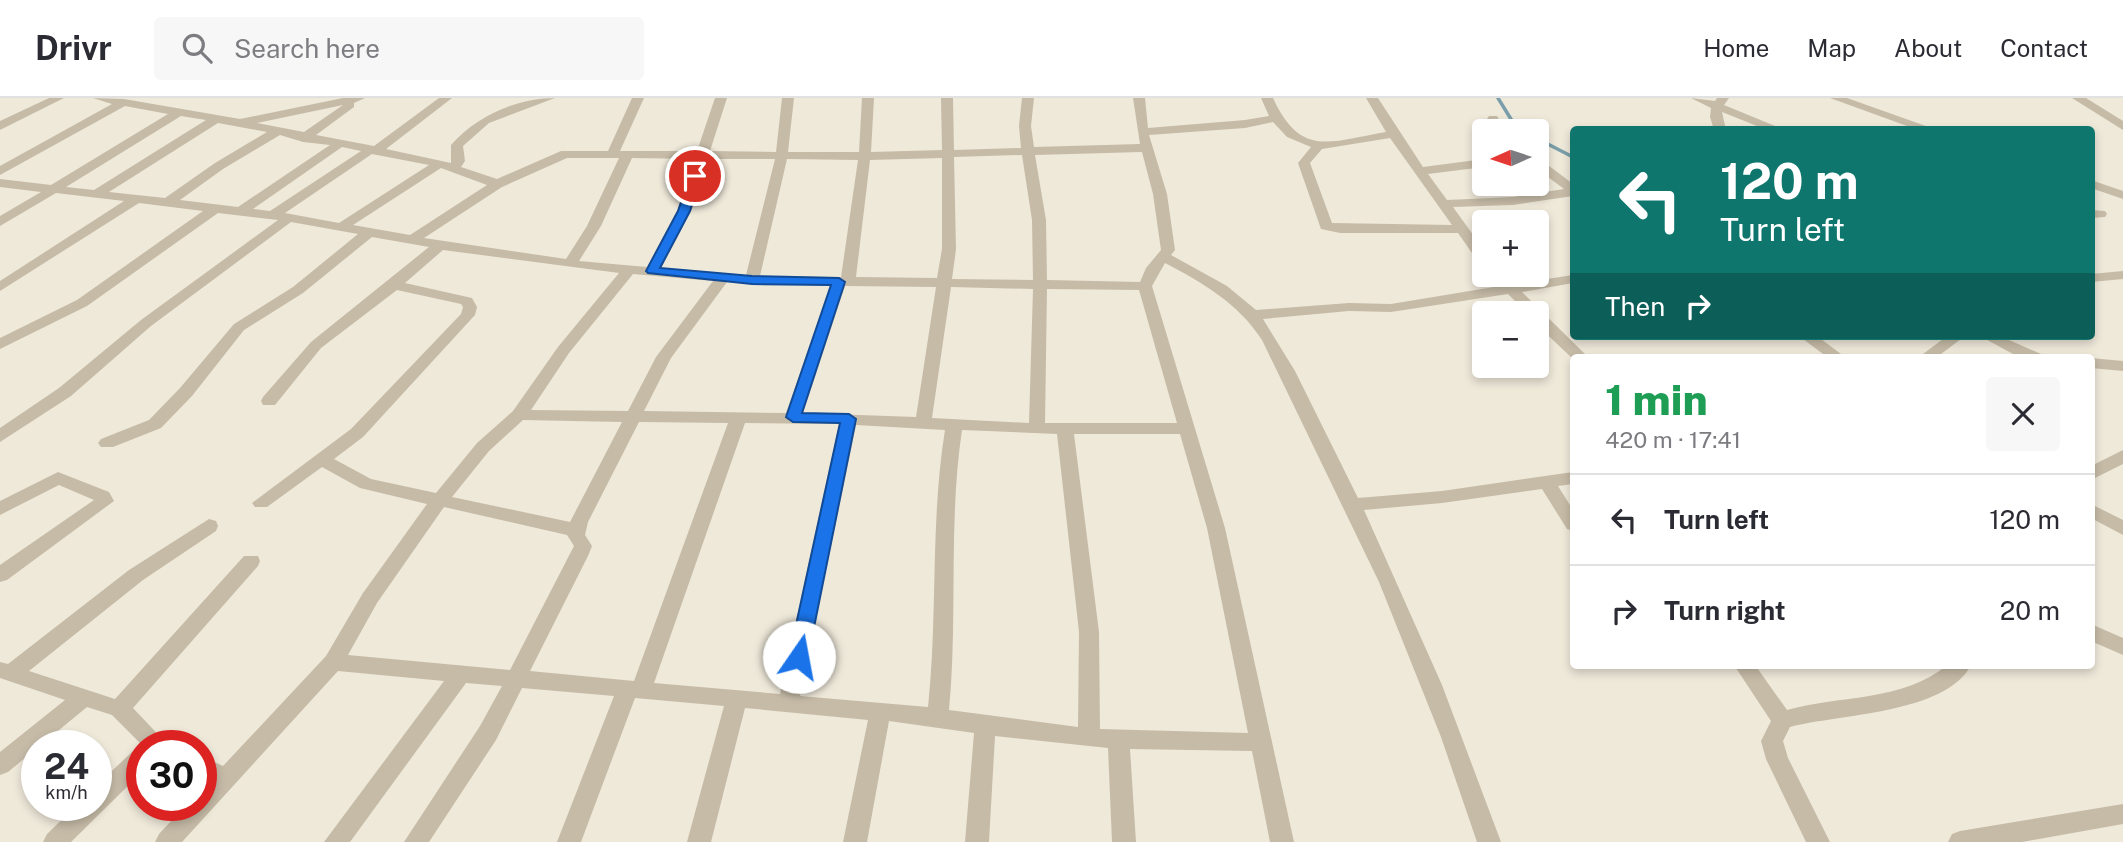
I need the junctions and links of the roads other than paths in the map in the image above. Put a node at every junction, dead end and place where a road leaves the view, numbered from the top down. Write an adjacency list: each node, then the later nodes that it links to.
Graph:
1 (58, 98): 26 (street)
2 (99, 98): 19 (street)
3 (446, 98): 37 (street)
4 (549, 98): 46 (street)
5 (638, 98): 40 (street)
6 (720, 98): 42 (street)
7 (788, 98): 43 (street)
8 (869, 98): 44 (street)
9 (947, 98): 39 (street)
10 (1028, 98): 38 (street)
11 (1139, 98): 34 (street)
12 (1267, 98): 23 (street)
13 (1372, 98): 32 (street)
14 (1697, 98): 20 (street)
15 (1836, 98): 21 (street)
16 (1882, 98): 21 (street)
17 (2078, 98): 30 (street)
18 (357, 99): 25 (street); 33 (street)
19 (124, 102): 22 (street); 48 (street)
20 (1720, 102): 27 (street); 28 (street)
21 (1869, 108): 29 (street)
22 (178, 113): 24 (street); 53 (street)
23 (1276, 118): 34 (street); 36 (street)
24 (216, 119): 25 (street); 56 (street)
25 (240, 123): 31 (street)
26 (0, 126)
27 (1718, 126)
28 (1759, 126)
29 (1920, 126)
30 (2123, 126)
31 (276, 132): 33 (street); 59 (street)
32 (1393, 134): 36 (street); 47 (street)
33 (303, 138): 35 (street)
34 (1143, 140): 38 (street); 72 (street)
35 (337, 145): 37 (street); 62 (street)
36 (1317, 147): 67 (street)
37 (373, 150): 46 (street); 63 (street)
38 (1030, 150): 39 (street); 83 (street)
39 (948, 153): 44 (street); 82 (street)
40 (612, 155): 41 (street); 51 (street)
41 (627, 155): 42 (street); 73 (street)
42 (703, 155): 43 (street); 75 (street)
43 (782, 155): 44 (street); 79 (street)
44 (865, 156): 81 (street)
45 (1472, 164): 47 (street)
46 (447, 166): 51 (street); 66 (street)
47 (1420, 171): 60 (street)
48 (0, 172)
49 (1549, 172): 54 (street)
50 (0, 183): 53 (street)
51 (497, 184): 69 (street)
52 (2095, 185): 57 (street)
53 (53, 189): 56 (street); 65 (street)
54 (1570, 189)
55 (1570, 192): 60 (street)
56 (97, 194): 58 (street)
57 (2123, 195)
58 (138, 198): 59 (street); 86 (street)
59 (167, 202): 61 (street)
60 (1442, 204): 67 (street)
61 (216, 208): 62 (street); 95 (street)
62 (241, 211): 63 (street)
63 (273, 215): 64 (street)
64 (290, 217): 66 (street); 113 (street)
65 (0, 222)
66 (342, 226): 68 (street)
67 (1461, 229): 70 (street)
68 (368, 233): 69 (street); 114 (street)
69 (412, 240): 71 (street)
70 (1472, 244)
71 (440, 246): 73 (street); 84 (street)
72 (1164, 257): 85 (street); 90 (street)
73 (570, 264): 74 (street)
74 (629, 269): 75 (street); 103 (street)
75 (652, 271): 77 (street)
76 (2122, 276): 78 (street)
77 (723, 278): 79 (street); 105 (street)
78 (2095, 278)
79 (752, 280): 81 (street)
80 (1570, 280): 88 (street)
81 (843, 282): 82 (street); 104 (street)
82 (945, 283): 83 (street); 108 (street)
83 (1041, 284): 85 (street); 111 (street)
84 (394, 285): 102 (street); 116 (street)
85 (1145, 286): 110 (street)
86 (0, 287)
87 (1509, 287): 88 (street)
88 (1512, 290): 89 (street); 90 (street)
89 (1523, 301)
90 (1252, 315): 122 (street)
91 (1549, 327): 96 (street)
92 (1813, 340): 97 (street)
93 (1945, 340): 98 (street)
94 (1996, 340): 99 (street)
95 (0, 344)
96 (1577, 354)
97 (1833, 354)
98 (1930, 354)
99 (2030, 354)
100 (2095, 363): 101 (street)
101 (2123, 366)
102 (269, 401)
103 (519, 415): 105 (street); 120 (street)
104 (793, 417): 106 (street); 107 (street)
105 (632, 418): 106 (street); 128 (street)
106 (738, 419): 139 (street)
107 (849, 419): 108 (street); 142 (street)
108 (923, 424): 109 (street)
109 (954, 426): 111 (street); 145 (street)
110 (1186, 428): 112 (street); 151 (street)
111 (1037, 429): 112 (street)
112 (1065, 429): 149 (street)
113 (0, 436)
114 (107, 443)
115 (2123, 456): 117 (street)
116 (321, 459): 120 (street); 121 (street)
117 (2095, 472)
118 (1570, 479): 119 (street)
119 (1547, 483): 122 (street); 125 (street)
120 (439, 501): 128 (street); 133 (street)
121 (261, 503)
122 (1353, 505): 169 (street)
123 (0, 509): 130 (street)
124 (2095, 512): 127 (street)
125 (1570, 519)
126 (209, 526): 136 (street)
127 (2123, 528)
128 (576, 530): 138 (street)
129 (251, 561): 143 (street)
130 (0, 575)
131 (2095, 634): 132 (street)
132 (2123, 647)
133 (333, 662): 137 (street); 155 (street)
134 (1747, 669): 146 (street)
135 (1955, 669): 146 (street)
136 (6, 672): 140 (street)
137 (460, 675): 138 (street); 161 (street)
138 (517, 681): 139 (street); 162 (street)
139 (634, 690): 141 (street); 163 (street)
140 (82, 699): 143 (street); 152 (street)
141 (737, 699): 142 (street); 164 (street)
142 (788, 704): 144 (street)
143 (118, 709): 148 (street)
144 (880, 712): 145 (street); 165 (street)
145 (938, 717): 147 (street)
146 (1782, 720): 170 (street)
147 (985, 726): 149 (street); 166 (street)
148 (136, 730)
149 (1089, 737): 150 (street)
150 (1119, 740): 151 (street); 167 (street)
151 (1260, 742): 168 (street)
152 (0, 765)
153 (126, 773): 156 (street)
154 (217, 773): 155 (street)
155 (227, 778): 160 (street)
156 (112, 786)
157 (2120, 818): 171 (street)
158 (76, 821): 159 (street)
159 (54, 842)
160 (167, 842)
161 (335, 842)
162 (416, 842)
163 (569, 842)
164 (699, 842)
165 (855, 842)
166 (977, 842)
167 (1124, 842)
168 (1282, 842)
169 (1489, 842)
170 (1818, 842)
171 (1960, 842)

